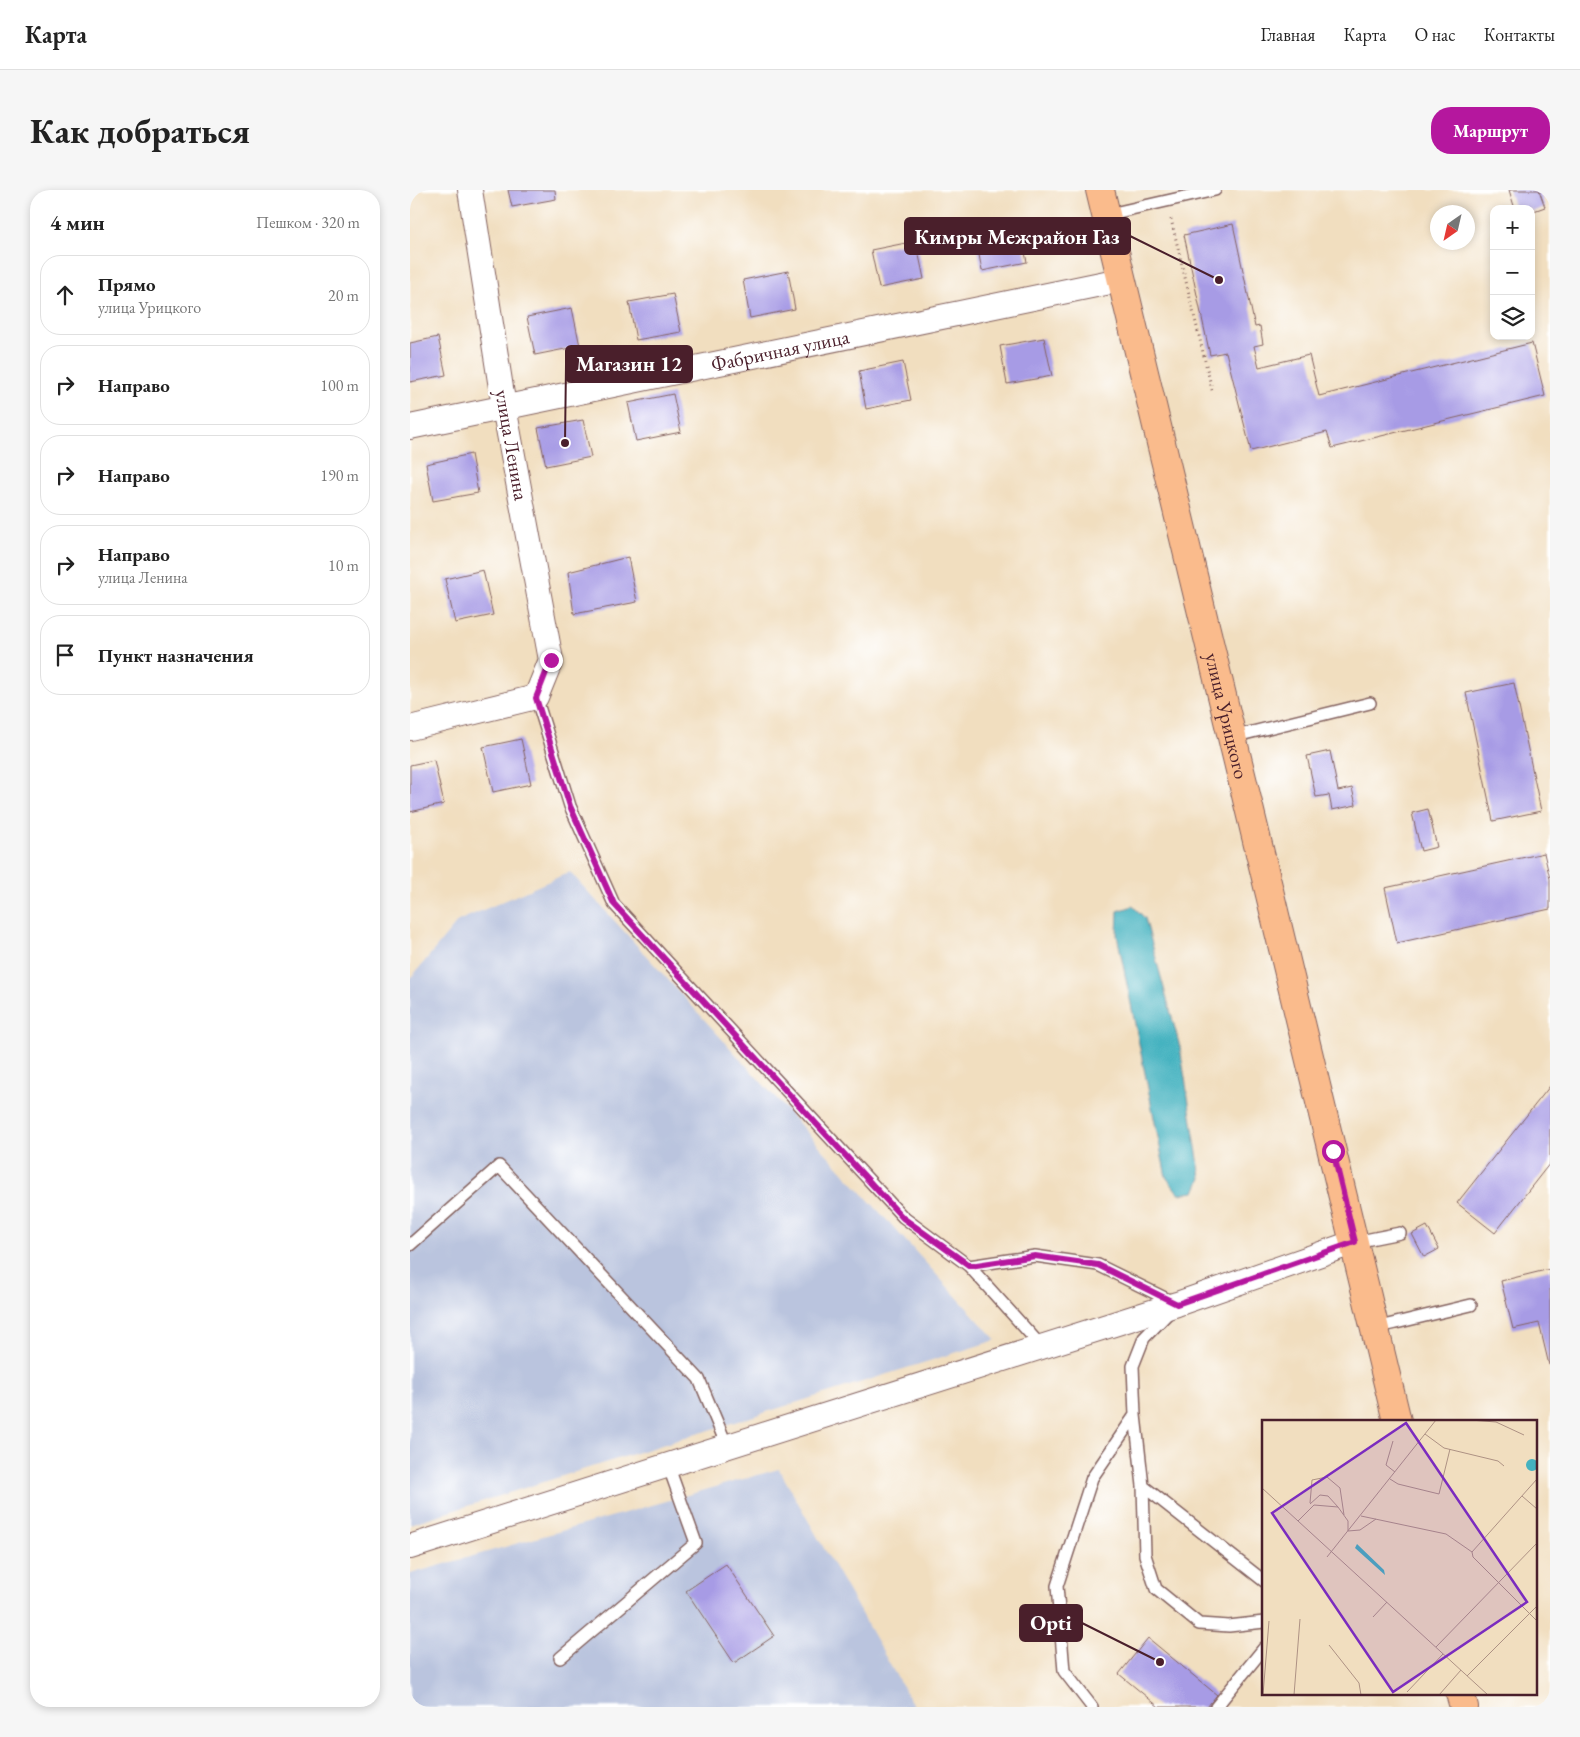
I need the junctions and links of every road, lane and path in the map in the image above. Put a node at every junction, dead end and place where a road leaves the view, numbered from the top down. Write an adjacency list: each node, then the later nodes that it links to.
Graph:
1 (470, 190): 7 (street, улица Ленина)
2 (1215, 190): 3 (lane)
3 (1102, 202): 5 (main road, улица Урицкого)
4 (1168, 209): 6 (path)
5 (1120, 280): 7 (street, Фабричная улица); 12 (main road, улица Урицкого)
6 (1213, 394)
7 (504, 407): 8 (street, Фабричная улица); 9 (street, улица Ленина)
8 (410, 427)
9 (536, 698): 11 (street); 16 (lane)
10 (1370, 704): 12 (lane)
11 (410, 728)
12 (1232, 737): 14 (main road, улица Урицкого)
13 (1400, 1233): 14 (lane)
14 (1355, 1242): 17 (street); 19 (main road, улица Урицкого)
15 (410, 1245): 23 (lane)
16 (970, 1266): 17 (lane); 20 (lane)
17 (1177, 1304): 20 (street); 21 (lane)
18 (1471, 1305): 19 (lane)
19 (1375, 1328): 22 (main road, улица Урицкого)
20 (1042, 1347): 23 (street)
21 (1135, 1415): 25 (lane); 32 (lane)
22 (1397, 1420)
23 (727, 1446): 24 (street)
24 (668, 1465): 26 (street); 30 (lane)
25 (1143, 1486): 27 (lane); 28 (lane)
26 (410, 1547)
27 (1262, 1579)
28 (1262, 1622)
29 (1262, 1650): 33 (lane)
30 (560, 1658)
31 (1460, 1694): 34 (main road)
32 (1092, 1707)
33 (1216, 1707)
34 (1464, 1707)

